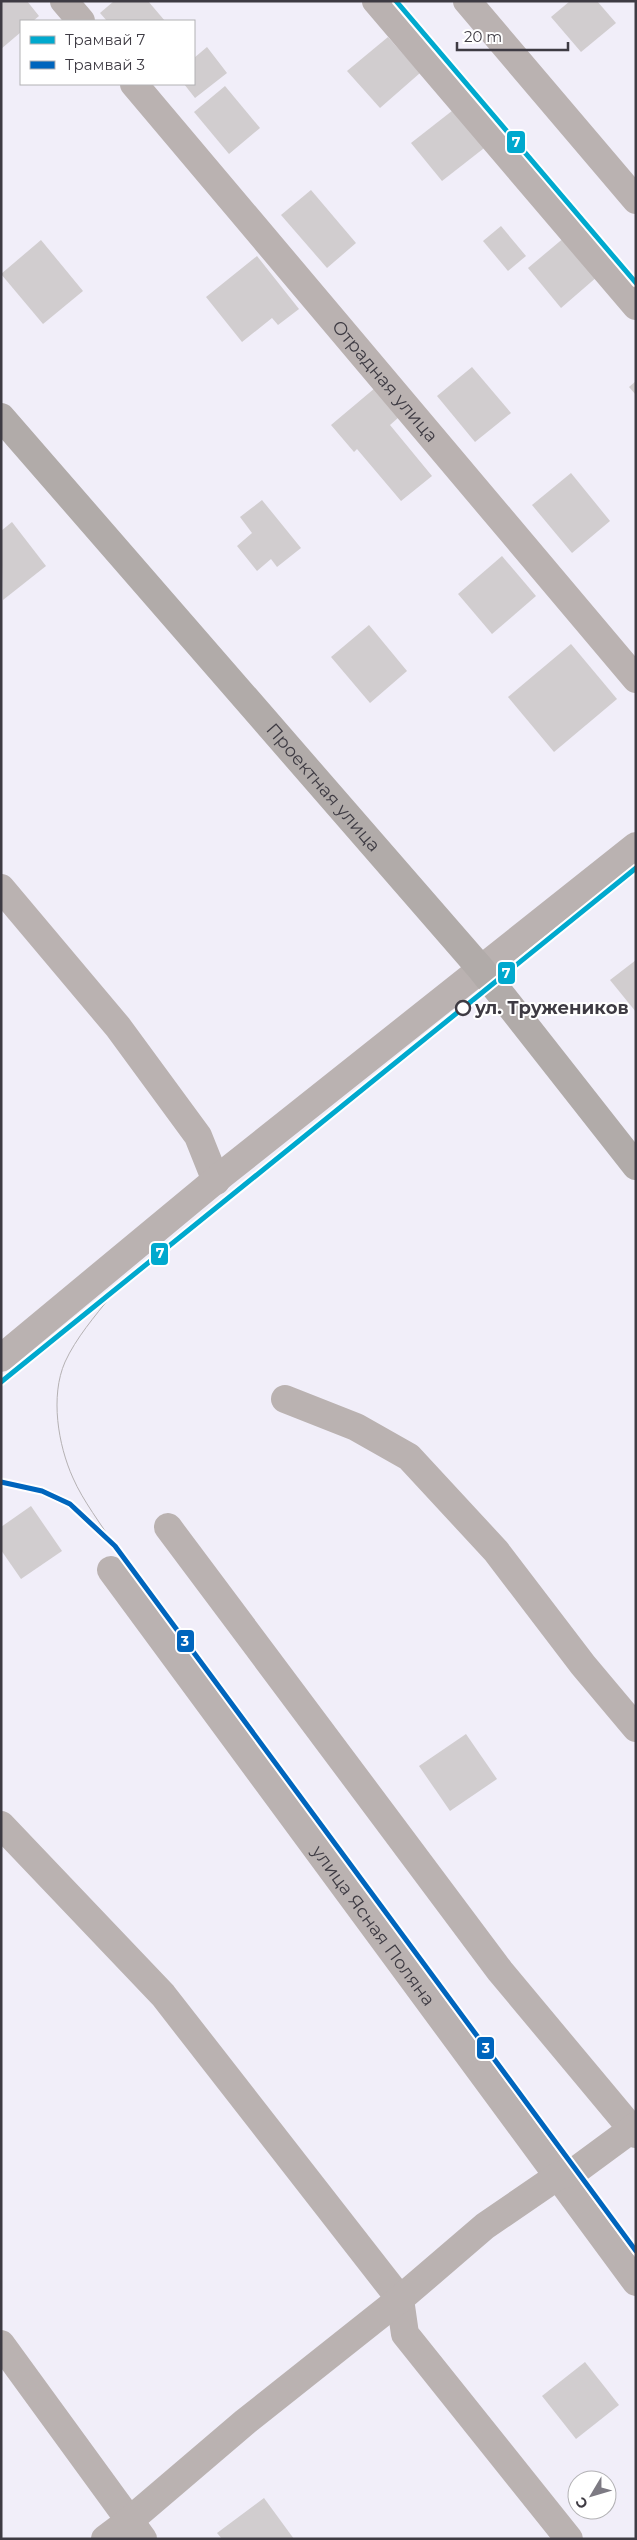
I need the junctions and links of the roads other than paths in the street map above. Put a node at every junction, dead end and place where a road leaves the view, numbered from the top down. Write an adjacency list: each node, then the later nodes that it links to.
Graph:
1 (64, 1): 4 (street)
2 (376, 1): 7 (street)
3 (467, 1): 6 (street)
4 (80, 20)
5 (135, 85): 9 (street, Отрадная улица)
6 (636, 200)
7 (636, 306)
8 (1, 417): 12 (main road, Проектная улица)
9 (636, 679)
10 (636, 846): 12 (street)
11 (1, 888): 14 (street)
12 (481, 969): 13 (main road, Проектная улица); 14 (street)
13 (636, 1166)
14 (216, 1180): 15 (street)
15 (4, 1350)
16 (285, 1399): 19 (street)
17 (168, 1527): 21 (street)
18 (112, 1570): 22 (street, улица Ясная Поляна)
19 (636, 1728)
20 (1, 1825): 24 (street)
21 (634, 2130): 22 (street)
22 (558, 2176): 23 (street, улица Ясная Поляна); 24 (street)
23 (636, 2282)
24 (400, 2299): 26 (street); 28 (street)
25 (1, 2344): 26 (street)
26 (136, 2530): 27 (street)
27 (105, 2539)
28 (569, 2539)

